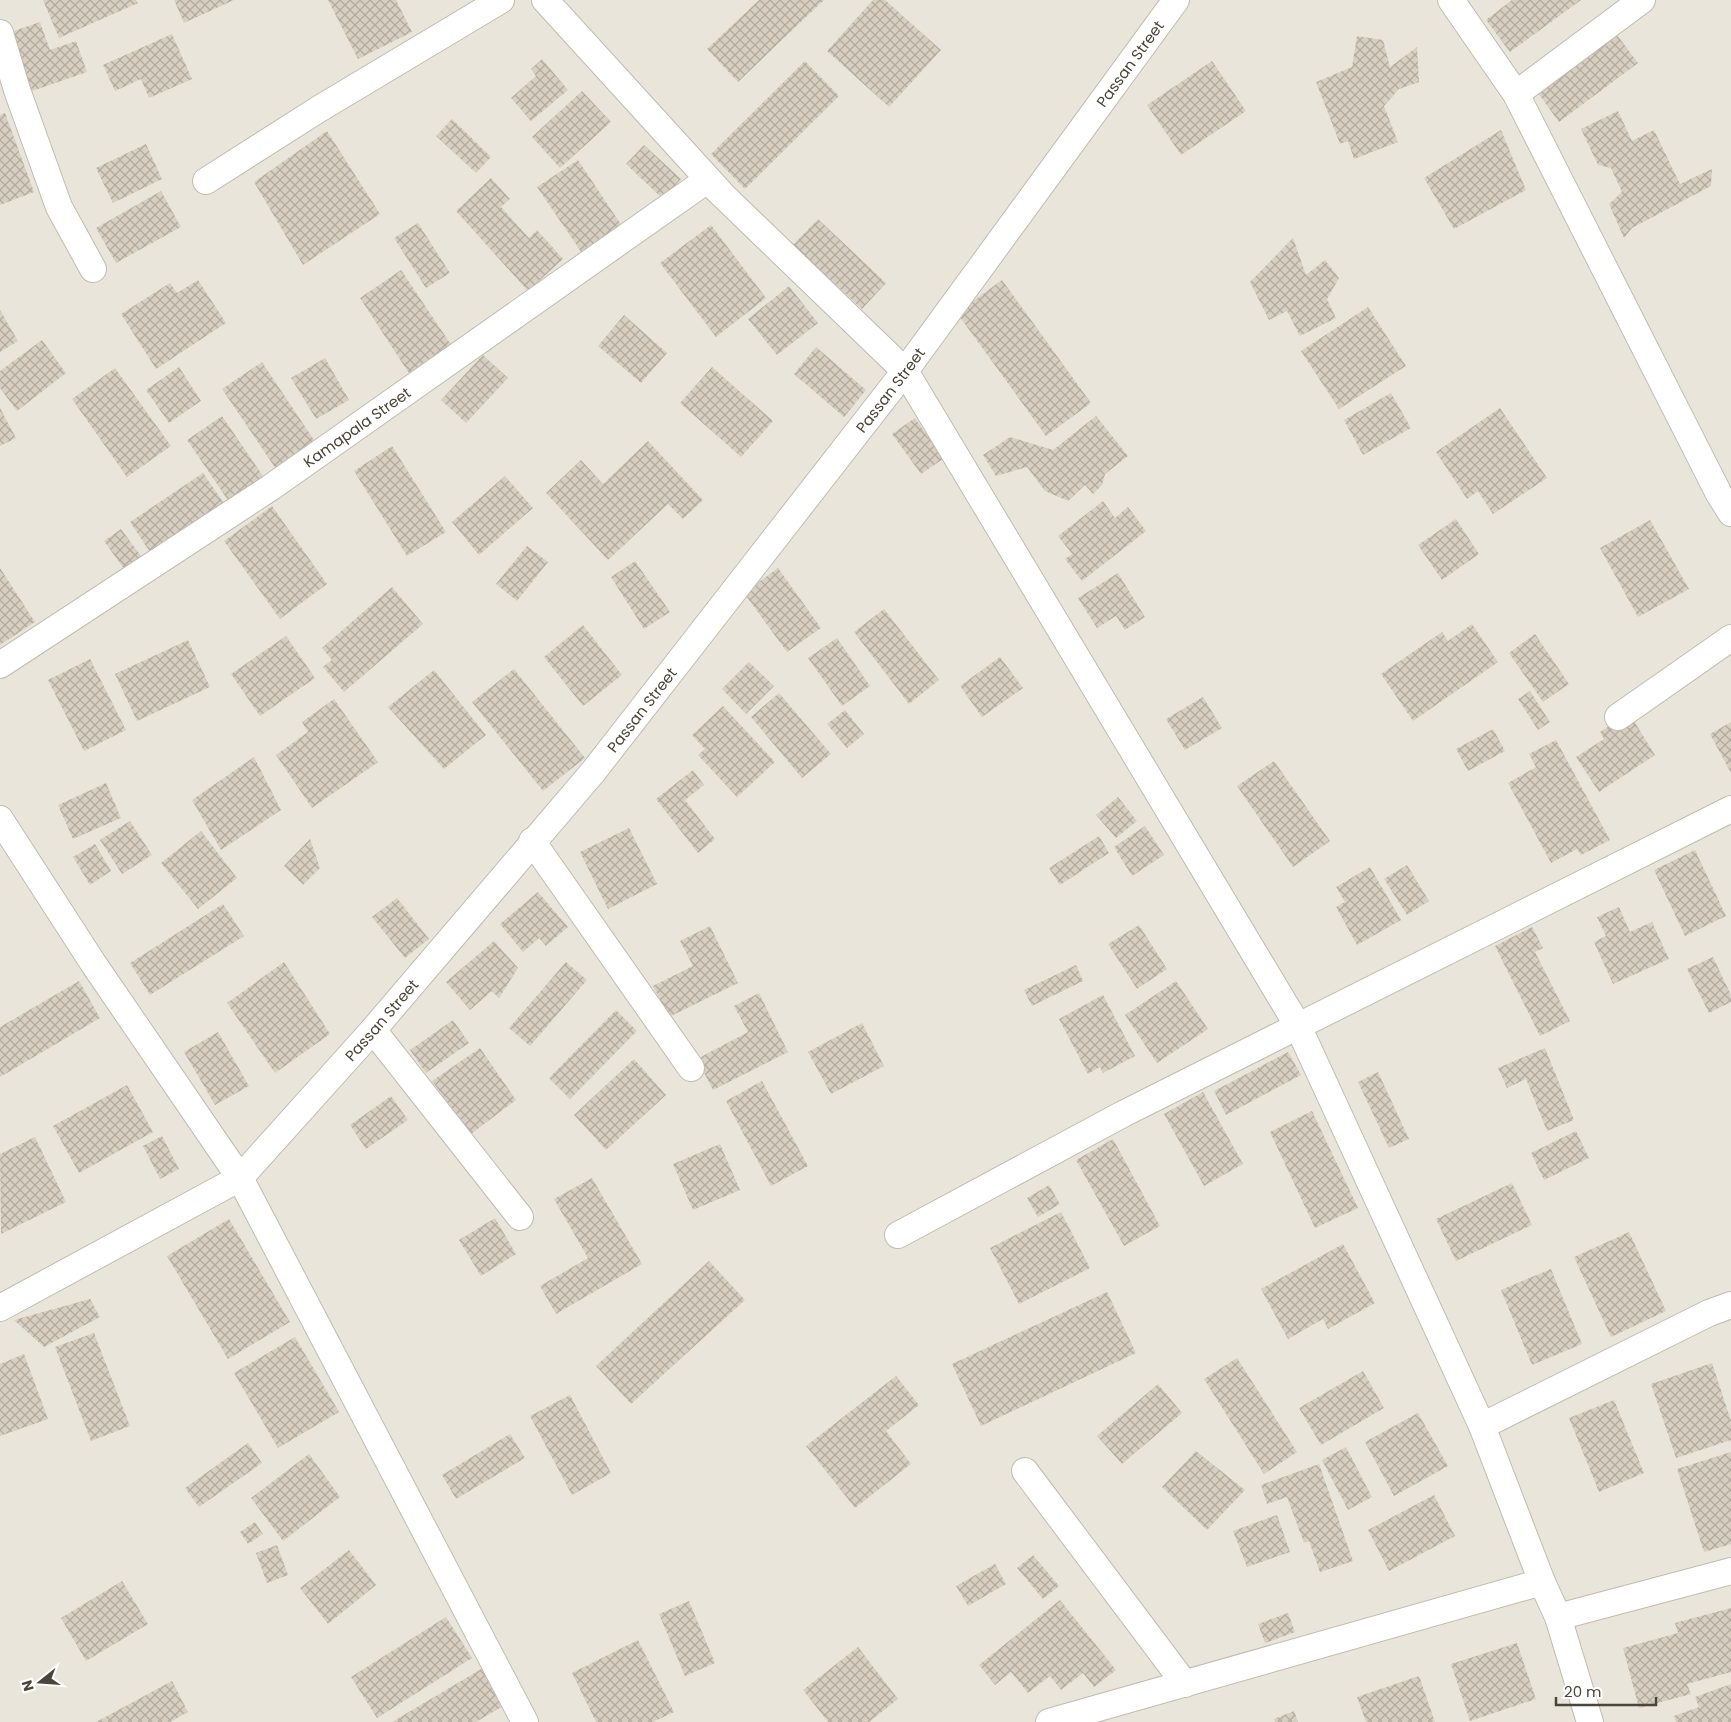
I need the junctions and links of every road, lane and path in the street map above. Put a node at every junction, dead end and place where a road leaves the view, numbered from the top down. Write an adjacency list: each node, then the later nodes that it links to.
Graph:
1 (501, 0): 8 (street)
2 (545, 0): 10 (street)
3 (1176, 0): 10 (street, Passan Street)
4 (1451, 0): 7 (street)
5 (1642, 0): 7 (street)
6 (0, 33): 9 (street)
7 (1516, 94): 11 (street)
8 (206, 181)
9 (93, 269)
10 (898, 365): 13 (street, Kamapala Street); 17 (street, Passan Street); 18 (street)
11 (1731, 513)
12 (1731, 638): 14 (street)
13 (0, 665)
14 (1618, 716)
15 (1731, 809): 18 (street)
16 (0, 819): 21 (street)
17 (532, 842): 19 (street, Passan Street); 20 (street)
18 (1298, 1026): 23 (street); 26 (street)
19 (373, 1030): 21 (street, Passan Street); 22 (street)
20 (691, 1068)
21 (240, 1178): 25 (street, Passan Street); 32 (street)
22 (520, 1217)
23 (898, 1235)
24 (1731, 1305): 26 (street)
25 (0, 1308)
26 (1482, 1426): 29 (street)
27 (1025, 1471): 31 (street)
28 (1731, 1571): 30 (street)
29 (1542, 1582): 30 (street); 31 (street)
30 (1558, 1618): 34 (street)
31 (1185, 1684): 33 (street)
32 (525, 1722)
33 (1049, 1722)
34 (1590, 1722)

